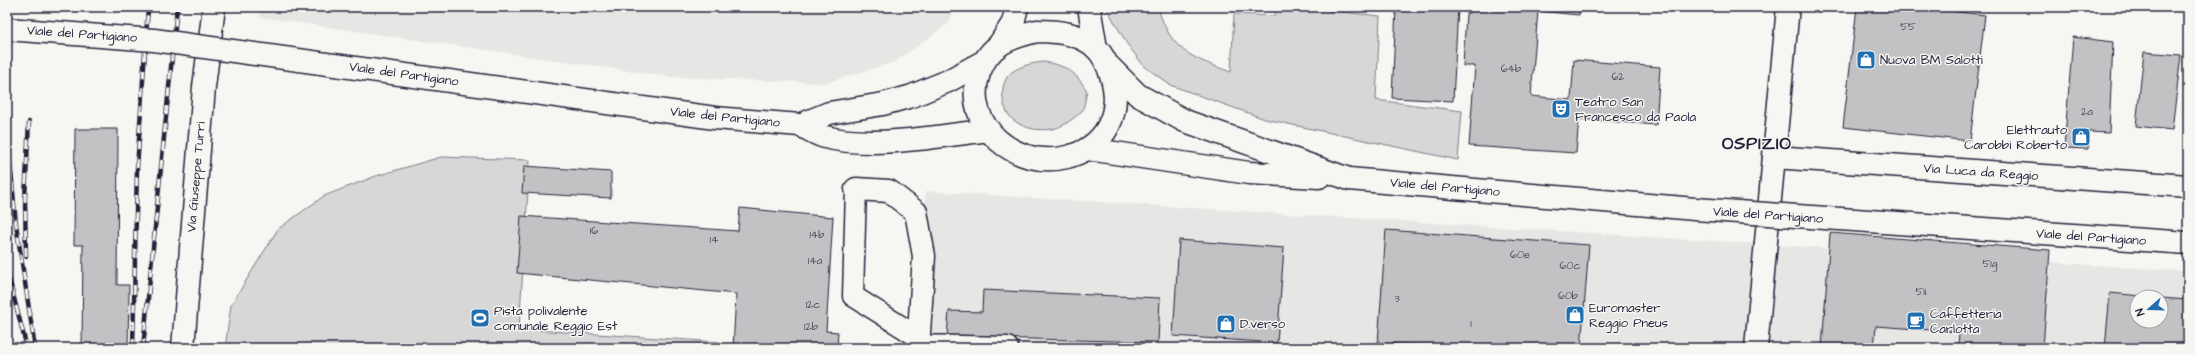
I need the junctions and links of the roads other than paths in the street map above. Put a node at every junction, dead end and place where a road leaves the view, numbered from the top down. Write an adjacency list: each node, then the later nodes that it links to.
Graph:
1 (214, 7): 18 (main road, Via Giuseppe Turri)
2 (1017, 7): 6 (main road, Viale del Partigiano)
3 (1089, 7): 7 (main road, Viale del Partigiano)
4 (1788, 7): 12 (main road)
5 (7, 29): 9 (main road, Viale del Partigiano, bridge)
6 (999, 45): 7 (main road, Viale del Partigiano); 8 (main road, Viale del Partigiano)
7 (1102, 57): 11 (main road, Viale del Partigiano); 13 (main road, Viale del Partigiano)
8 (983, 62): 9 (main road, Viale del Partigiano); 10 (main road, Viale del Partigiano)
9 (800, 125): 10 (main road, Viale del Partigiano)
10 (989, 130): 11 (main road, Viale del Partigiano)
11 (1088, 149): 13 (main road, Viale del Partigiano)
12 (1774, 157): 14 (main road, Via Luca da Reggio); 20 (main road)
13 (1349, 179): 16 (main road, Viale del Partigiano, bridge)
14 (2188, 186)
15 (856, 189): 17 (lane); 17 (main road)
16 (2188, 243)
17 (918, 344): 19 (main road)
18 (183, 348)
19 (1007, 348)
20 (1756, 348)

